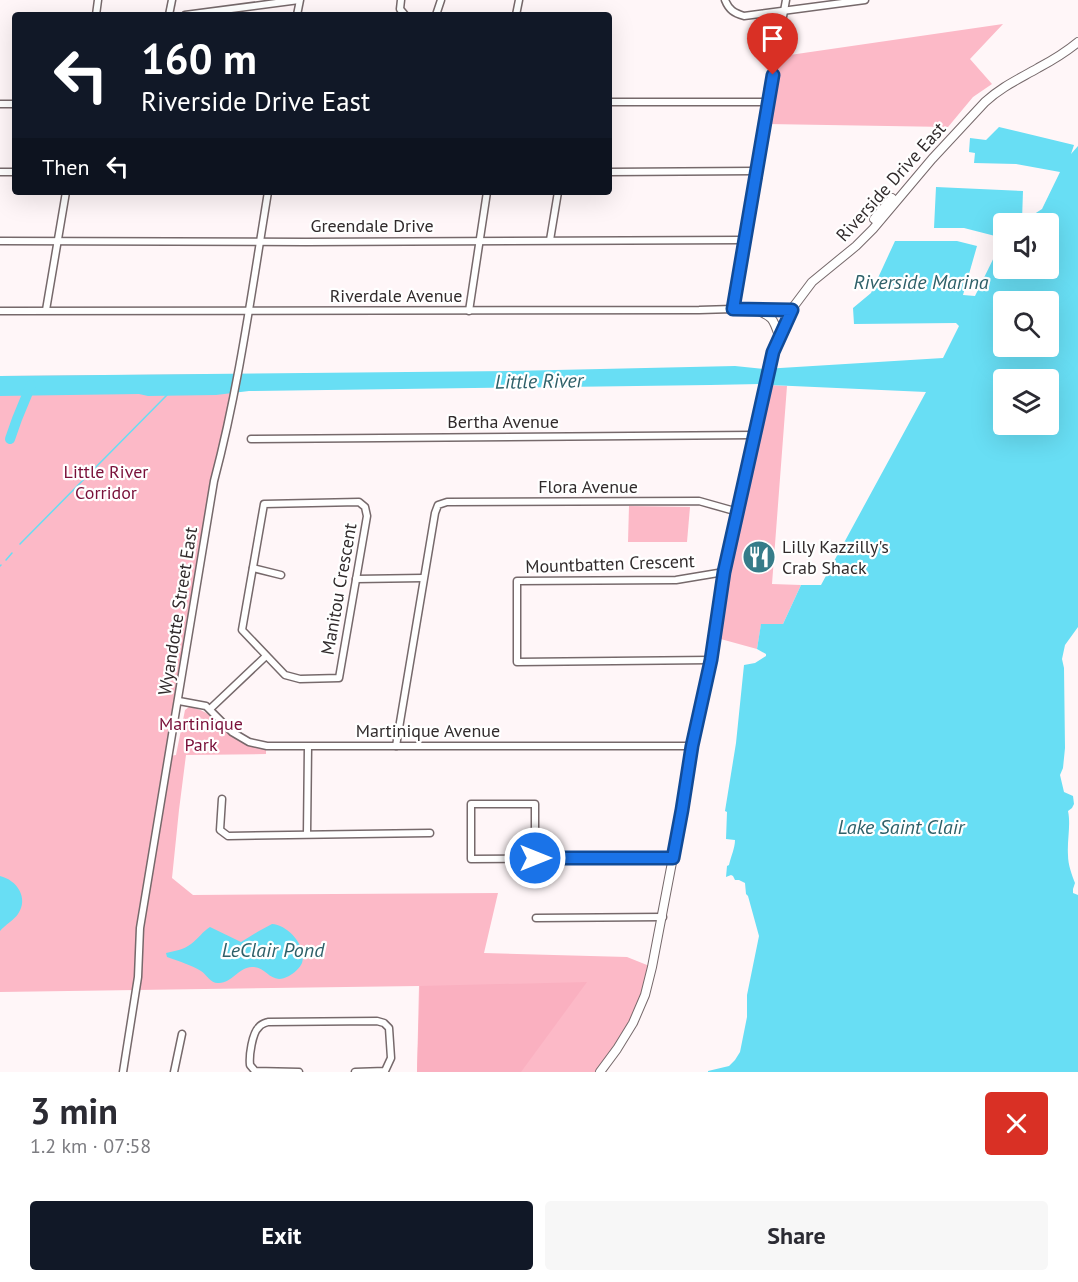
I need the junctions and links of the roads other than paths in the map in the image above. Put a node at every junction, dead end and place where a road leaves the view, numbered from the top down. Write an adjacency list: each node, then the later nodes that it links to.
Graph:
1 (300, 0): 6 (street)
2 (725, 0): 5 (street)
3 (786, 0): 5 (street)
4 (866, 0): 5 (street)
5 (784, 11): 9 (street)
6 (208, 12)
7 (1078, 42): 12 (main road, Riverside Drive East)
8 (612, 102): 9 (street)
9 (768, 102): 10 (street)
10 (755, 171): 11 (street); 20 (street)
11 (612, 172)
12 (916, 178): 17 (main road); 28 (main road, Riverside Drive East)
13 (66, 195): 22 (street)
14 (268, 195): 23 (street, Wyandotte Street East)
15 (488, 195): 18 (street)
16 (558, 195): 19 (street)
17 (874, 219)
18 (480, 240): 19 (street, Greendale Drive); 23 (street, Greendale Drive); 30 (street)
19 (550, 240): 20 (street, Greendale Drive)
20 (744, 240): 24 (street)
21 (0, 241): 22 (street, Greendale Drive)
22 (58, 241): 23 (street, Greendale Drive); 26 (street)
23 (260, 242): 27 (street, Wyandotte Street East)
24 (733, 309): 25 (street, Riverdale Avenue); 30 (street, Riverdale Avenue)
25 (755, 309): 28 (street, Riverdale Avenue); 31 (main road)
26 (46, 310): 27 (street, Riverdale Avenue); 29 (street, Riverdale Avenue)
27 (248, 310): 30 (street, Riverdale Avenue); 42 (street, Wyandotte Street East)
28 (792, 310): 31 (main road, Riverside Drive East)
29 (0, 311)
30 (469, 311)
31 (779, 336): 32 (main road, Riverside Drive East)
32 (755, 435): 33 (street, Bertha Avenue); 34 (main road, Riverside Drive East)
33 (251, 439)
34 (738, 512): 36 (main road, Riverside Drive East); 38 (street, Flora Avenue)
35 (253, 568): 37 (street); 39 (street, Manitou Crescent); 40 (street, Manitou Crescent)
36 (724, 572): 41 (main road, Riverside Drive East); 41 (street, Mountbatten Crescent)
37 (281, 575)
38 (423, 578): 39 (street); 44 (street)
39 (356, 579): 40 (street, Manitou Crescent)
40 (266, 656): 43 (street)
41 (711, 660): 45 (main road, Riverside Drive East)
42 (179, 701): 43 (street); 55 (street, Wyandotte Street East)
43 (210, 709): 46 (street, Martinique Avenue)
44 (396, 746): 45 (street, Martinique Avenue); 46 (street, Martinique Avenue)
45 (692, 746): 51 (main road, Riverside Drive East)
46 (308, 747): 49 (street)
47 (222, 799): 49 (street)
48 (429, 833): 49 (street)
49 (307, 834)
50 (535, 858): 50 (street); 51 (street)
51 (673, 858): 52 (main road, Riverside Drive East)
52 (663, 917): 53 (street); 59 (main road, Riverside Drive East)
53 (536, 918)
54 (182, 1034): 56 (street)
55 (123, 1072)
56 (174, 1072)
57 (299, 1072): 58 (street)
58 (355, 1072)
59 (600, 1072)

